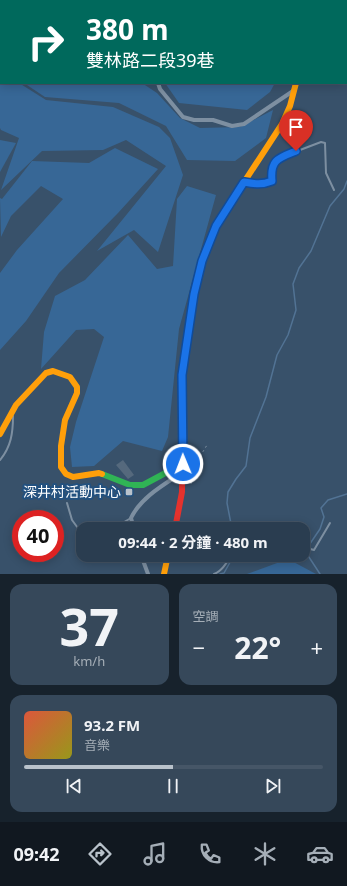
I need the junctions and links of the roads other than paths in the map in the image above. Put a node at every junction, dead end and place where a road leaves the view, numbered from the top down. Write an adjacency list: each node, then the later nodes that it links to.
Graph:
1 (158, 84): 3 (street)
2 (296, 84): 3 (street)
3 (293, 91): 4 (street)
4 (244, 182): 5 (lane); 8 (street)
5 (334, 190)
6 (13, 411): 7 (street); 8 (street); 9 (lane)
7 (0, 434)
8 (183, 456): 10 (street)
9 (0, 460)
10 (183, 472): 12 (street); 15 (street)
11 (67, 503): 17 (lane)
12 (132, 518): 13 (lane); 14 (street)
13 (125, 522)
14 (133, 522)
15 (176, 522)
16 (330, 523): 18 (lane)
17 (76, 525)
18 (310, 549)
19 (144, 562): 22 (street)
20 (167, 562): 23 (street)
21 (227, 562): 24 (lane)
22 (148, 574)
23 (164, 574)
24 (214, 574)

